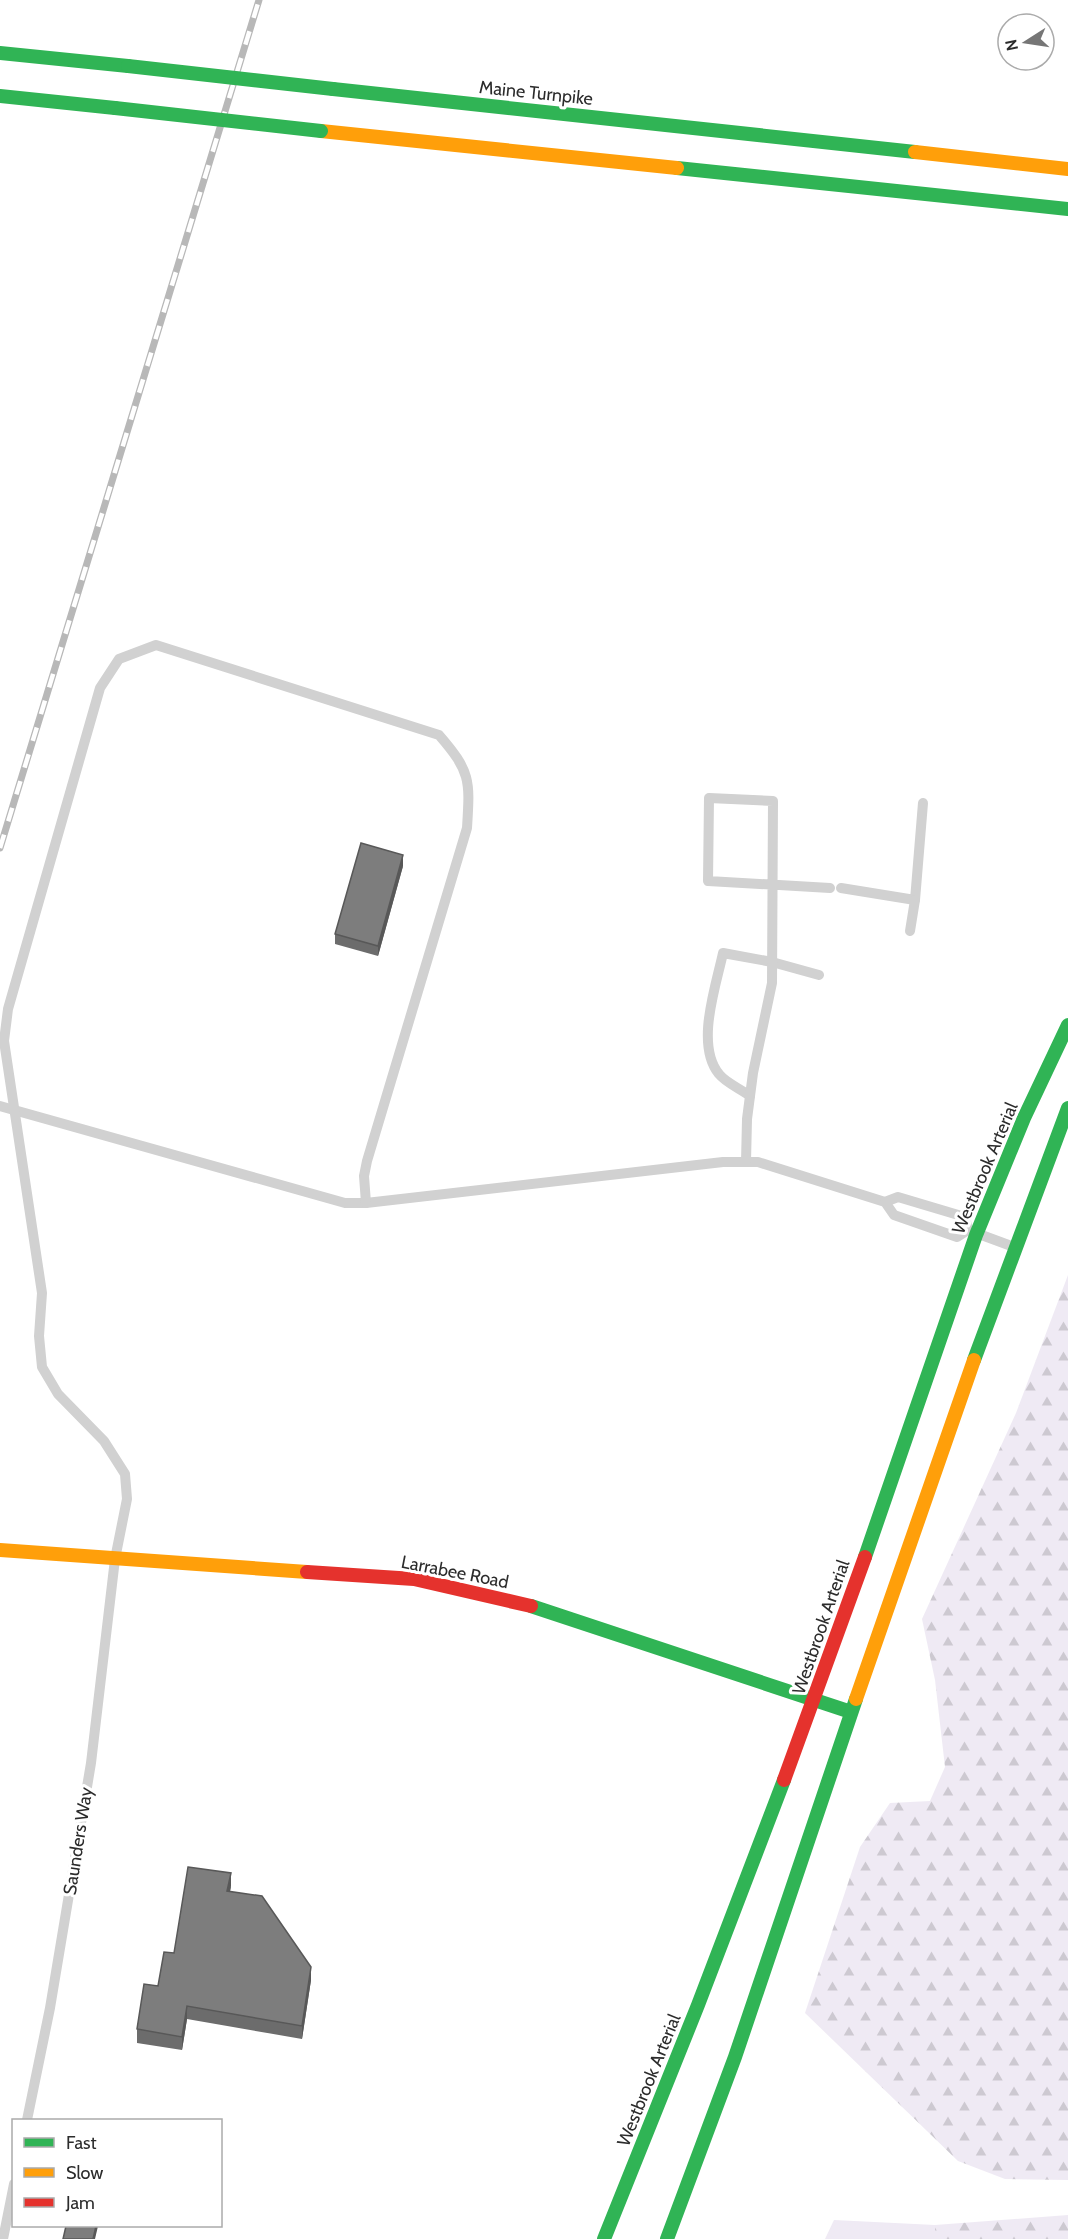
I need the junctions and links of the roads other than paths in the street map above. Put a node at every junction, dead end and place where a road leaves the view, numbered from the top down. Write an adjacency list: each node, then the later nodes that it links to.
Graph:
1 (0, 53): 3 (main road, Maine Turnpike, bridge)
2 (0, 96): 4 (main road, bridge)
3 (1068, 169)
4 (1068, 209)
5 (922, 802): 7 (lane)
6 (773, 884): 6 (lane); 7 (lane); 9 (lane)
7 (915, 900): 8 (lane)
8 (910, 931)
9 (772, 962): 10 (lane); 12 (lane); 12 (lane)
10 (819, 975)
11 (1068, 1025): 19 (main road, Westbrook Arterial)
12 (750, 1096): 16 (lane)
13 (0, 1106): 15 (lane)
14 (1068, 1108): 20 (main road)
15 (15, 1111): 18 (lane); 18 (lane, Saunders Way); 22 (lane, Saunders Way)
16 (746, 1162): 17 (lane); 18 (lane)
17 (885, 1202): 19 (lane); 19 (lane)
18 (366, 1203)
19 (972, 1233): 20 (lane); 23 (main road, Westbrook Arterial)
20 (1015, 1248): 24 (main road)
21 (0, 1550): 22 (main road, Larrabee Road)
22 (115, 1559): 23 (main road, Larrabee Road); 25 (lane, Saunders Way)
23 (815, 1700): 24 (main road, Larrabee Road); 28 (main road, Westbrook Arterial)
24 (851, 1712): 29 (main road)
25 (27, 2119)
26 (12, 2194): 27 (lane)
27 (3, 2239)
28 (604, 2239)
29 (667, 2239)

